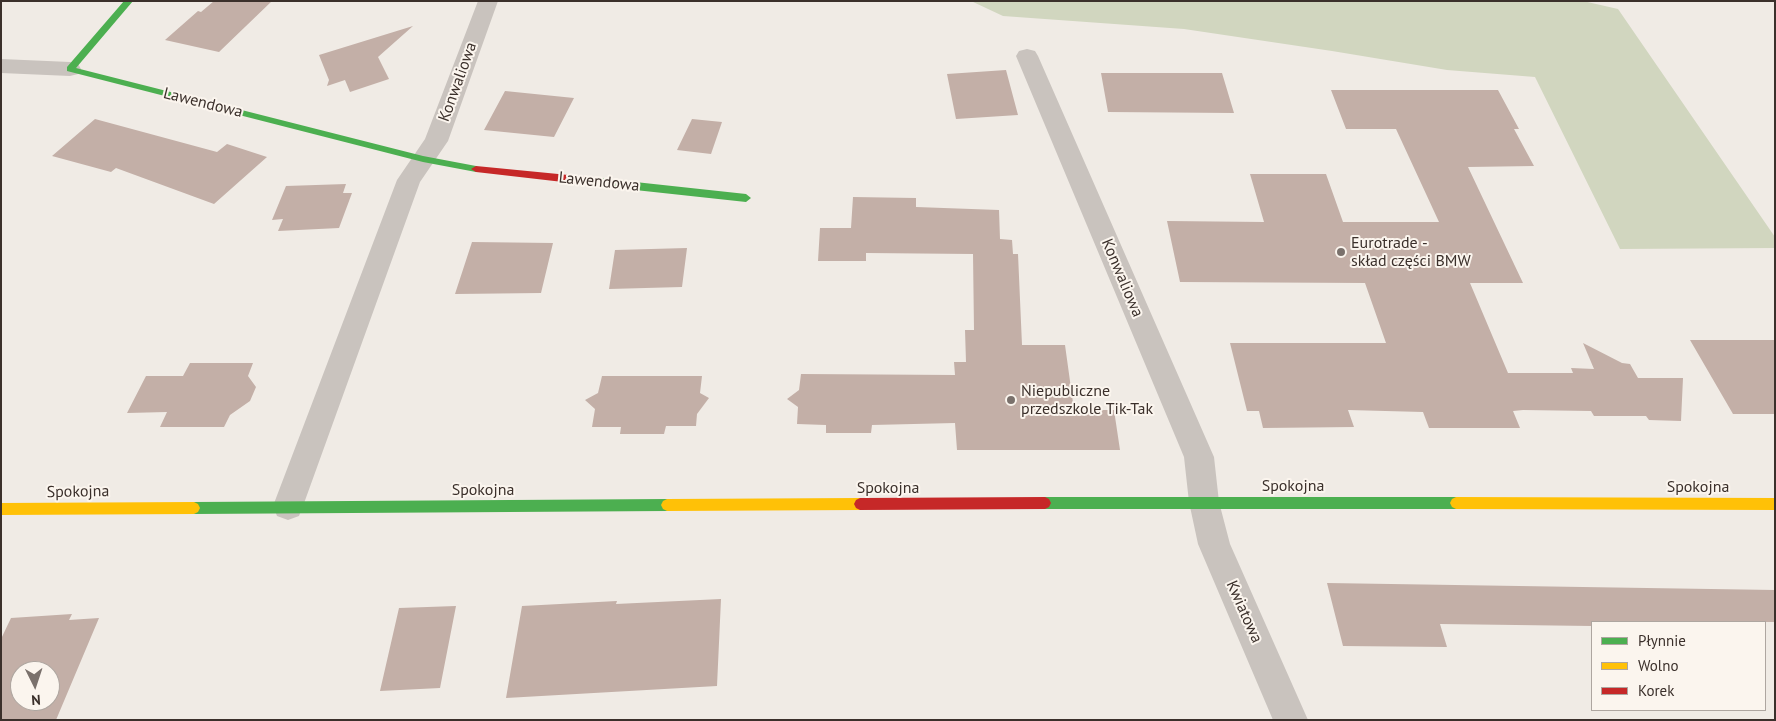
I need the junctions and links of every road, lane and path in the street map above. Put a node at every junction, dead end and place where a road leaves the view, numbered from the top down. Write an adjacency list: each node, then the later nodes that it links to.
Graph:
1 (129, 1): 5 (street)
2 (488, 1): 6 (street, Konwaliowa)
3 (1027, 56): 8 (street, Konwaliowa)
4 (1, 66): 5 (street)
5 (70, 69): 6 (street, Lawendowa)
6 (423, 159): 7 (street, Lawendowa); 10 (street)
7 (746, 198)
8 (1204, 502): 9 (street, Spokojna); 10 (street, Spokojna); 12 (street, Kwiatowa)
9 (1775, 504)
10 (288, 506): 11 (street, Spokojna)
11 (1, 509)
12 (1291, 720)

